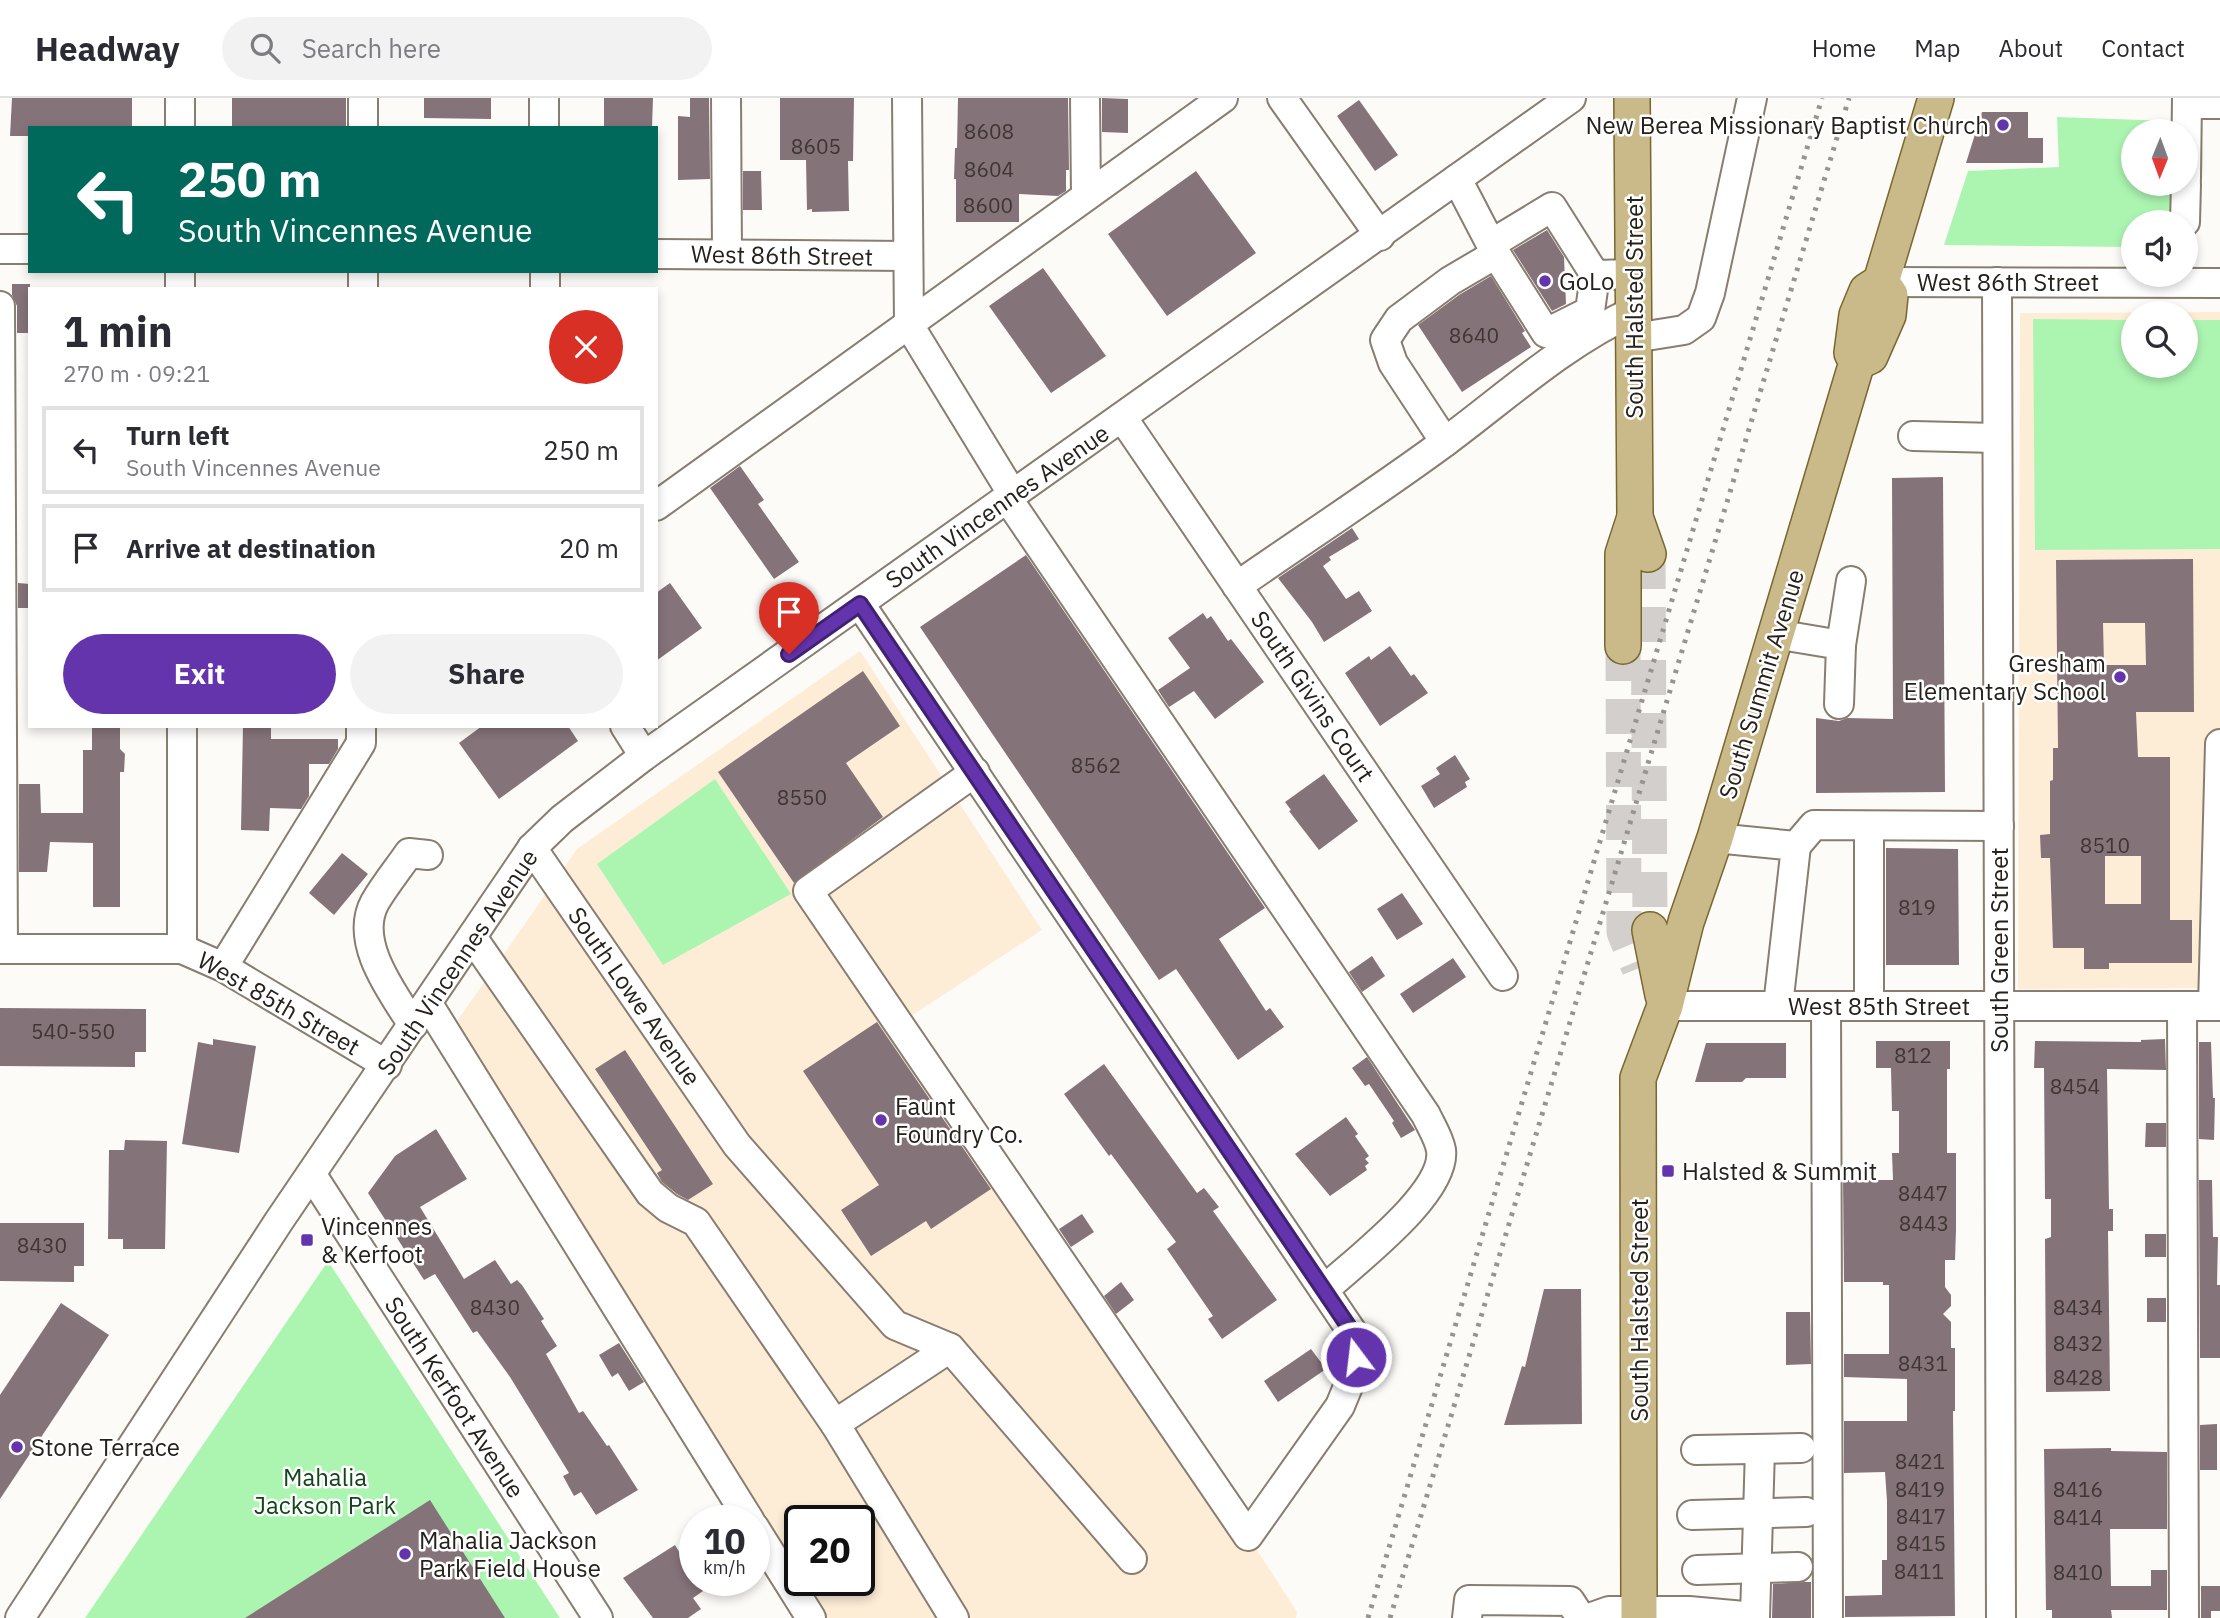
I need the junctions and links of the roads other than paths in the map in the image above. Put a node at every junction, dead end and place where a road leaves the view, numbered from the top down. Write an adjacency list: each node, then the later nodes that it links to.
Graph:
1 (180, 98): 16 (street)
2 (363, 98): 17 (street)
3 (544, 98): 18 (street)
4 (726, 98): 26 (street)
5 (907, 98): 27 (street)
6 (1085, 98): 20 (street)
7 (1223, 98): 20 (street)
8 (1282, 98): 21 (street)
9 (1571, 98): 19 (street, South Vincennes Avenue)
10 (1632, 98): 28 (main road, South Halsted Street)
11 (1752, 98): 36 (street)
12 (1936, 98): 32 (main road, South Summit Avenue)
13 (2187, 101): 14 (street); 15 (street)
14 (2220, 104)
15 (2187, 119)
16 (180, 126)
17 (363, 126)
18 (544, 126)
19 (1457, 180): 21 (street, South Vincennes Avenue); 24 (street)
20 (1086, 196): 37 (street)
21 (1380, 236): 38 (street, South Vincennes Avenue)
22 (0, 248): 23 (street)
23 (28, 249)
24 (1494, 249): 29 (street); 29 (street); 41 (street)
25 (658, 254): 26 (street, West 86th Street)
26 (727, 254): 27 (street, West 86th Street)
27 (908, 256): 37 (street)
28 (1633, 274): 29 (street); 36 (main road, South Halsted Street)
29 (1595, 275)
30 (2121, 280): 33 (street, West 86th Street)
31 (2198, 281): 34 (street, West 86th Street)
32 (1881, 282): 33 (street, West 86th Street); 49 (main road, South Summit Avenue)
33 (1997, 282): 40 (street, South Green Street)
34 (2220, 283)
35 (0, 306): 68 (street)
36 (1634, 324): 41 (street); 44 (main road, South Halsted Street)
37 (909, 325): 42 (street); 43 (street)
38 (1122, 417): 42 (street, South Vincennes Avenue); 47 (street, South Givins Court)
39 (1913, 436): 40 (street)
40 (1997, 439): 60 (street, South Green Street)
41 (1445, 442): 47 (street)
42 (1011, 497): 48 (street, South Vincennes Avenue); 84 (street)
43 (658, 505)
44 (1635, 517): 45 (main road, South Halsted Street); 51 (main road, South Halsted Street)
45 (1648, 554)
46 (1851, 581): 50 (street)
47 (1237, 586): 73 (street, South Givins Court)
48 (860, 604): 57 (street, South Vincennes Avenue); 58 (street)
49 (1775, 634): 50 (street); 62 (main road, South Summit Avenue)
50 (1842, 645): 52 (street)
51 (1623, 646)
52 (1839, 704)
53 (182, 728): 69 (street)
54 (361, 728): 71 (street)
55 (626, 728): 57 (street)
56 (2220, 744): 59 (street)
57 (644, 756): 64 (street, South Vincennes Avenue)
58 (975, 772): 84 (street); 84 (street)
59 (2219, 812): 70 (street)
60 (1999, 826): 61 (street); 78 (street, South Green Street)
61 (1869, 827): 63 (street); 77 (street)
62 (1715, 838): 63 (street); 74 (main road, South Summit Avenue)
63 (1796, 846): 75 (street)
64 (532, 848): 67 (street, South Vincennes Avenue); 85 (street, South Lowe Avenue)
65 (428, 855): 81 (street)
66 (1650, 930): 74 (main road)
67 (472, 937): 81 (street, South Vincennes Avenue); 86 (street)
68 (2, 949): 69 (street, West 85th Street)
69 (182, 949): 71 (street, West 85th Street)
70 (2217, 959): 80 (street)
71 (223, 967): 82 (street, West 85th Street)
72 (1639, 968): 74 (main road)
73 (1503, 976)
74 (1665, 1006): 75 (street, West 85th Street); 99 (main road, South Halsted Street)
75 (1778, 1006): 76 (street, West 85th Street)
76 (1826, 1006): 77 (street, West 85th Street); 107 (street)
77 (1869, 1006): 78 (street, West 85th Street)
78 (1999, 1006): 79 (street, West 85th Street); 108 (street, South Green Street)
79 (2182, 1006): 80 (street, West 85th Street); 109 (street)
80 (2217, 1006)
81 (421, 1014): 82 (street, South Vincennes Avenue); 90 (street)
82 (387, 1065): 83 (street, South Vincennes Avenue)
83 (312, 1175): 100 (street, South Vincennes Avenue); 101 (street, South Kerfoot Avenue)
84 (1324, 1290)
85 (950, 1348): 86 (street); 95 (street)
86 (835, 1424): 103 (street)
87 (1801, 1448): 88 (street)
88 (1760, 1449): 89 (street); 92 (street)
89 (1696, 1450)
90 (740, 1505)
91 (1806, 1512): 92 (street)
92 (1758, 1513): 93 (street); 97 (street)
93 (1692, 1515)
94 (770, 1553): 102 (street)
95 (1132, 1559)
96 (1798, 1567): 97 (street)
97 (1757, 1568): 98 (street); 99 (street)
98 (1697, 1570)
99 (1639, 1614): 106 (street)
100 (20, 1618)
101 (598, 1618)
102 (811, 1618)
103 (954, 1618)
104 (1466, 1618): 105 (street)
105 (1581, 1618)
106 (1590, 1618)
107 (1828, 1618)
108 (2001, 1618)
109 (2184, 1618)

